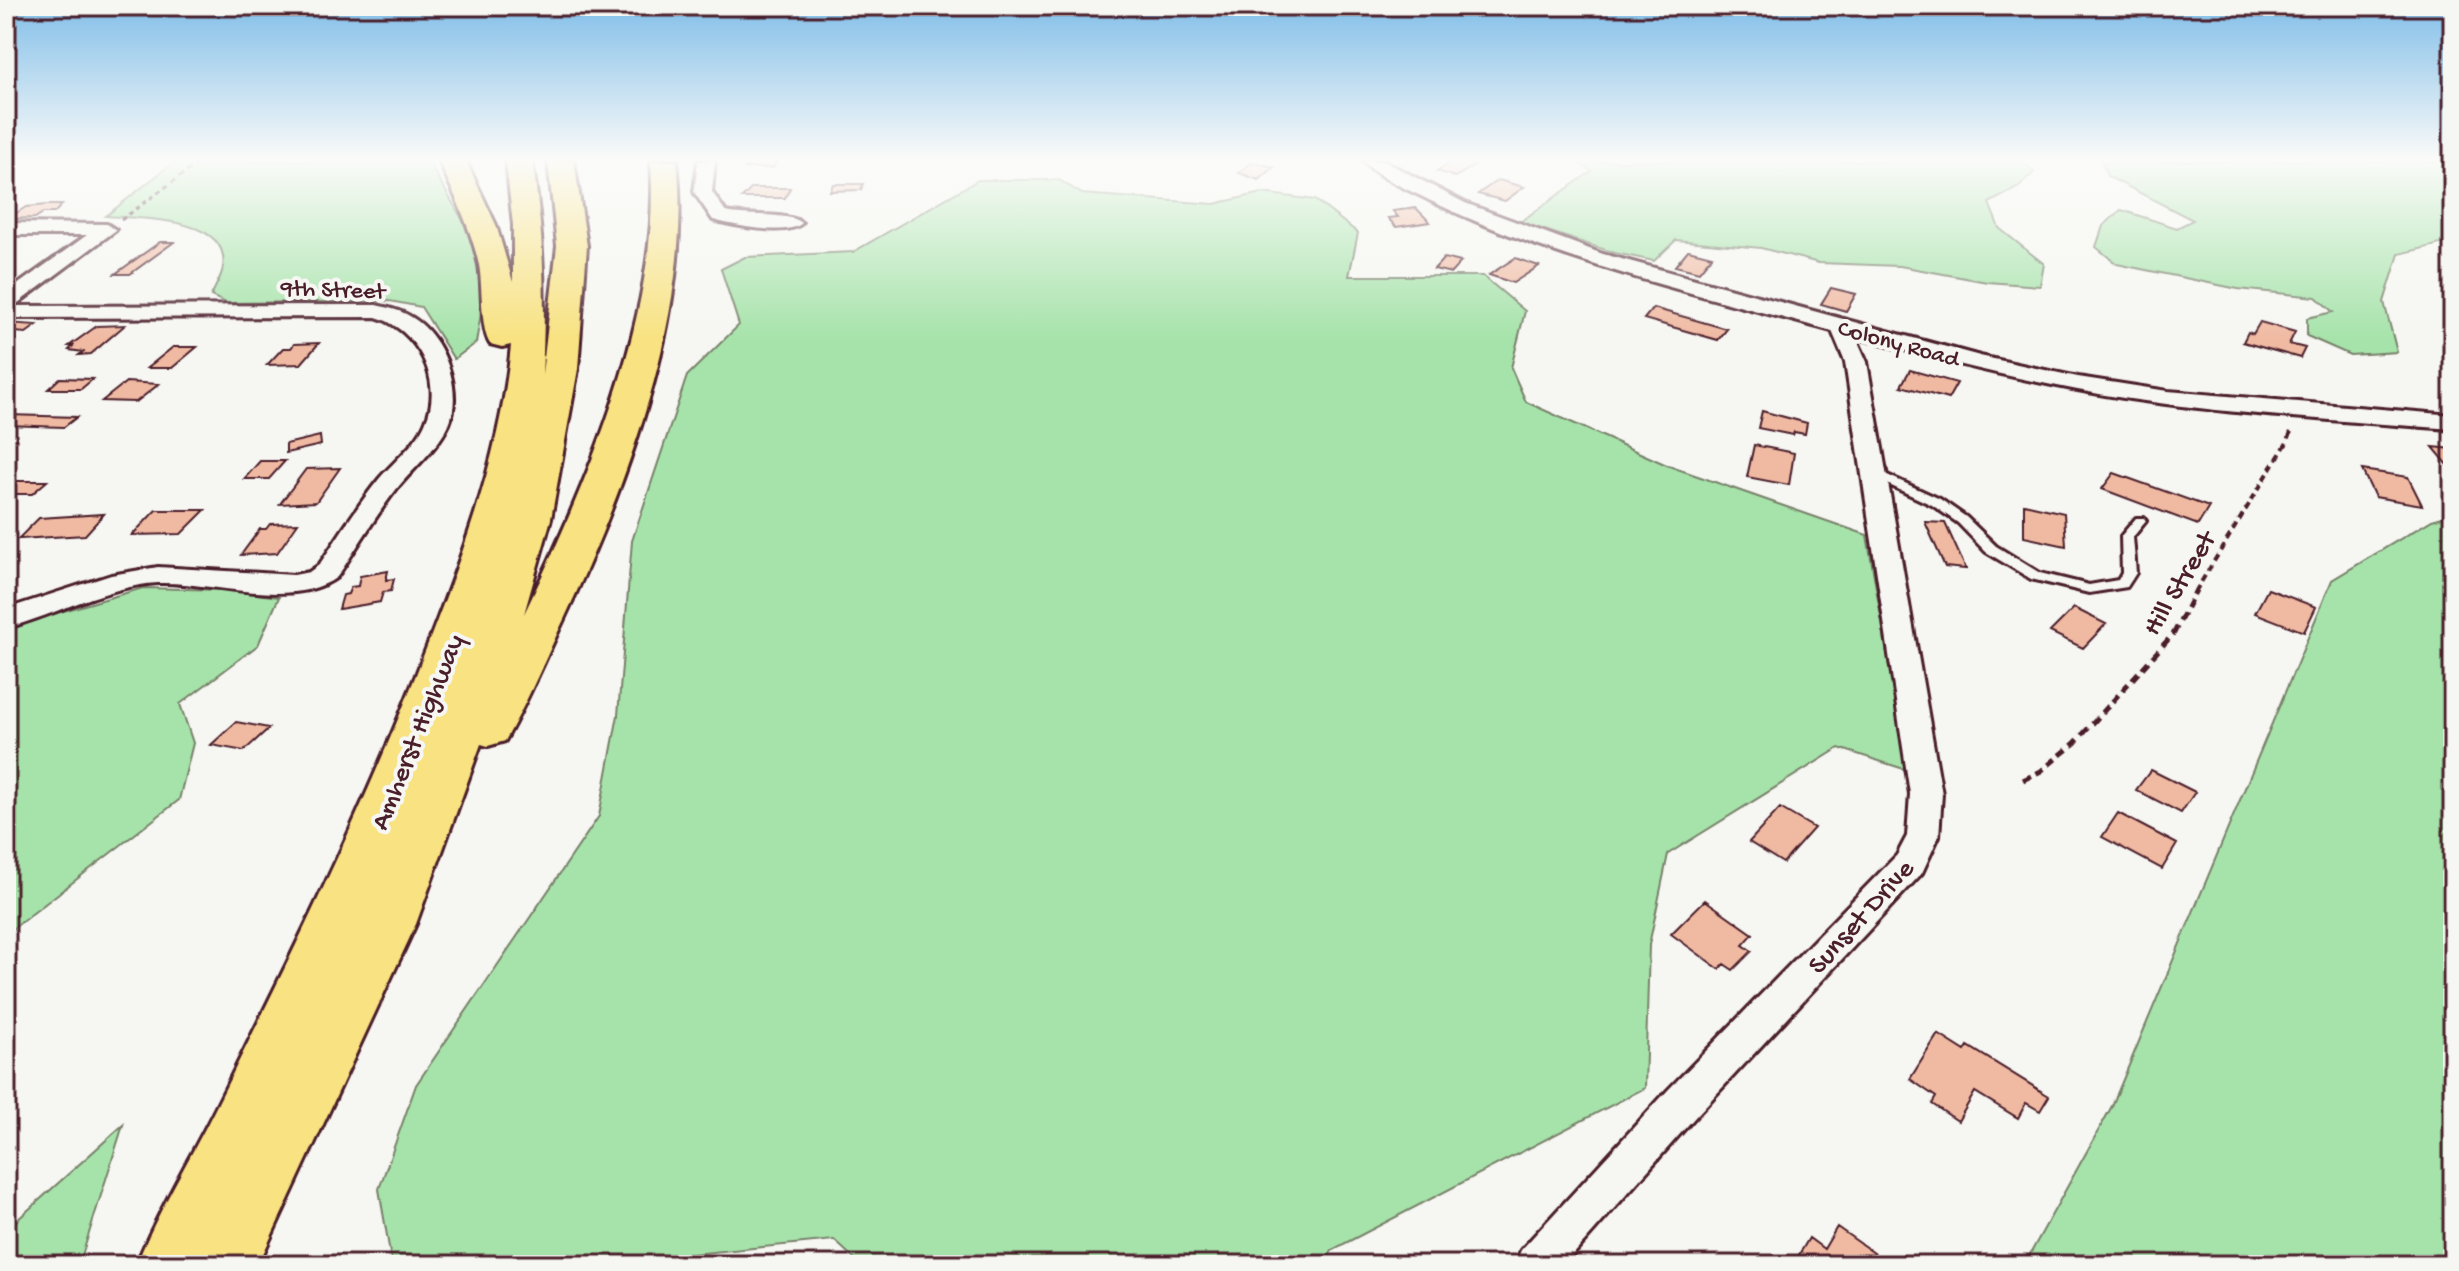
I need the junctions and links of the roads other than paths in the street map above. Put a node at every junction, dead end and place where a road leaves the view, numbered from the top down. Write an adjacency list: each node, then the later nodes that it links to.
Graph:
1 (480, 220): 15 (highway)
2 (527, 220): 15 (highway, Amherst Highway)
3 (570, 220): 17 (highway, Amherst Highway)
4 (662, 220): 17 (highway)
5 (736, 220): 7 (street)
6 (1491, 220): 11 (street, Colony Road)
7 (793, 223)
8 (6, 229): 9 (street)
9 (6, 302)
10 (6, 312): 16 (street, 9th Street)
11 (1841, 327): 12 (street, Colony Road); 13 (street, Sunset Drive)
12 (2453, 422)
13 (1874, 473): 14 (lane); 20 (street, Sunset Drive)
14 (2140, 521)
15 (471, 587): 18 (highway, Amherst Highway)
16 (6, 619)
17 (389, 924): 19 (highway, Amherst Highway)
18 (169, 1265)
19 (223, 1265)
20 (1536, 1265)

